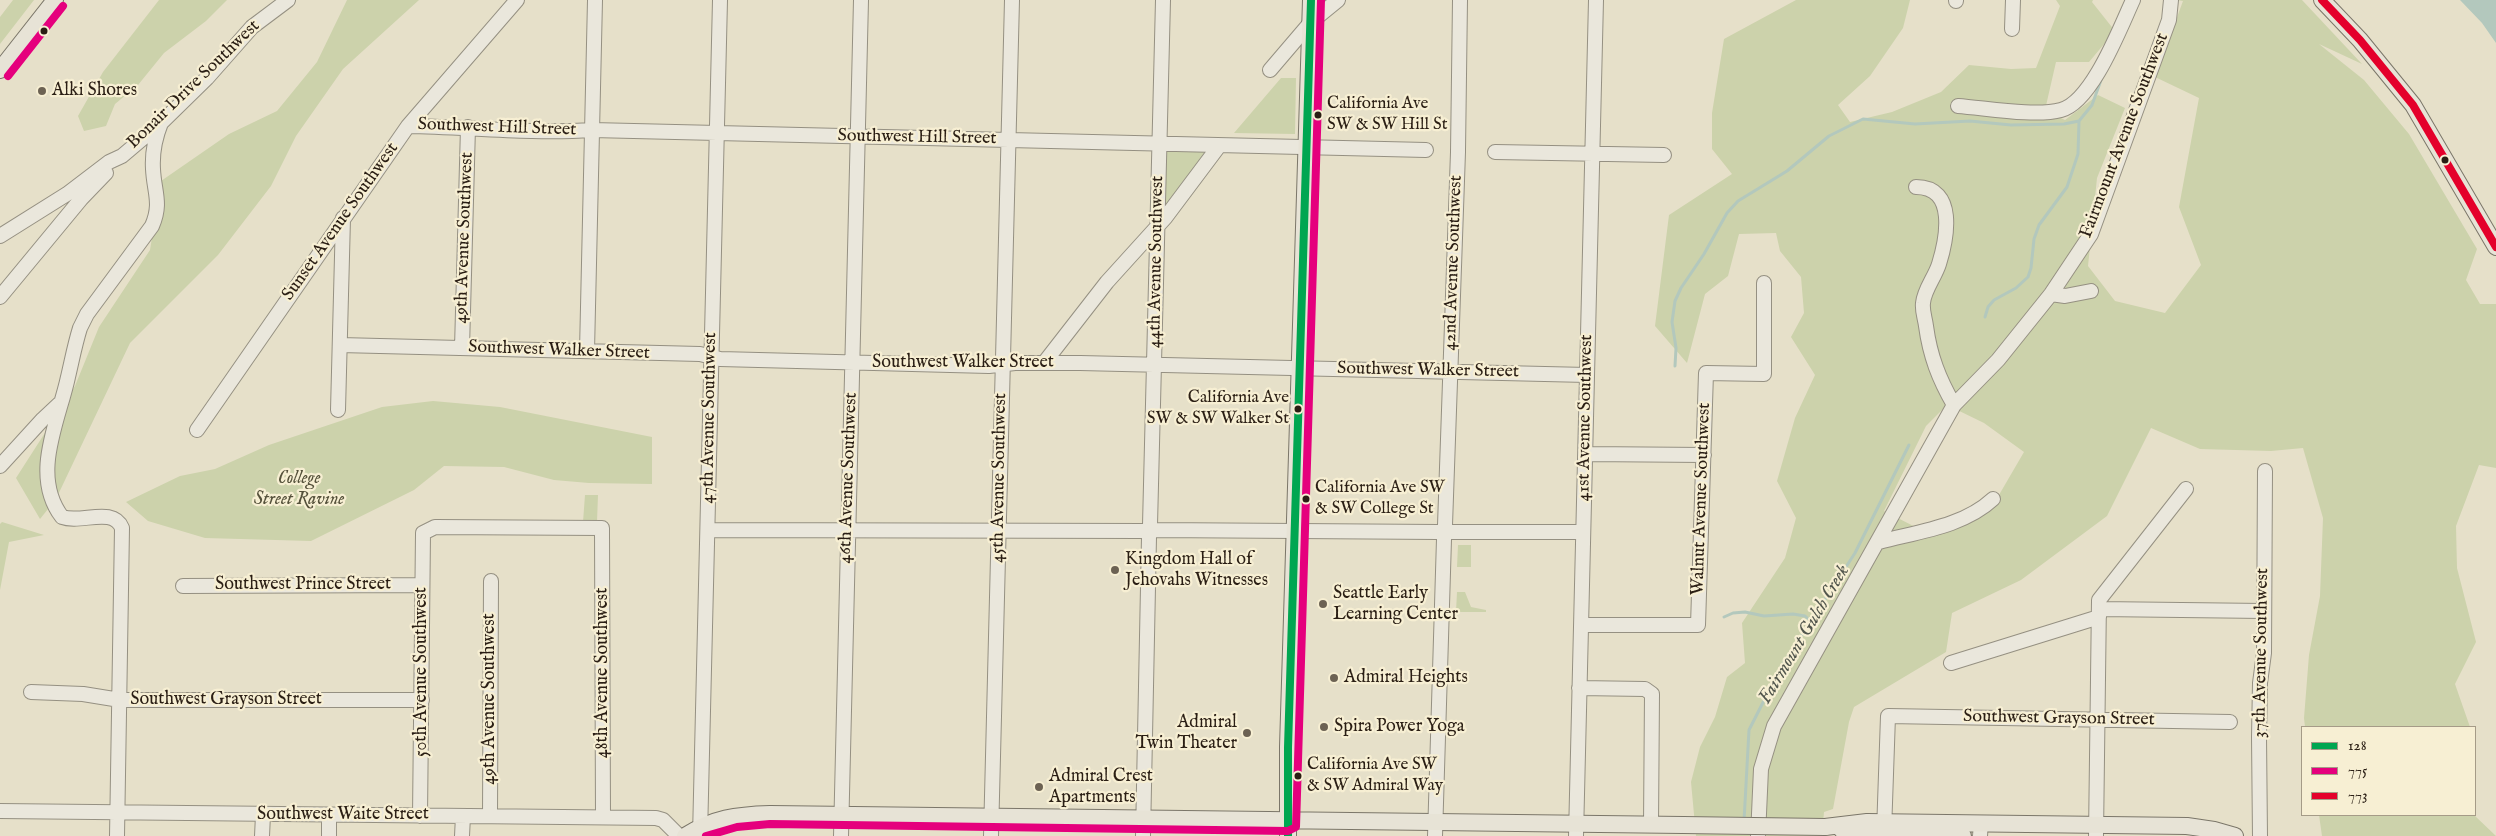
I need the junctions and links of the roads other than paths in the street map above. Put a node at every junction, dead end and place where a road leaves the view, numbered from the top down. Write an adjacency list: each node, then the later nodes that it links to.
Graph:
1 (54, 0): 19 (main road)
2 (288, 0): 22 (street, Bonair Drive Southwest)
3 (517, 0): 23 (street, Sunset Avenue Southwest)
4 (595, 0): 25 (street)
5 (720, 0): 26 (street, 47th Avenue Southwest)
6 (861, 0): 27 (street, 46th Avenue Southwest)
7 (1012, 0): 28 (street, 45th Avenue Southwest)
8 (1162, 0): 29 (street, 44th Avenue Southwest)
9 (1311, 0): 17 (main road)
10 (1338, 0): 17 (street)
11 (1460, 0): 55 (street, 42nd Avenue Southwest)
12 (1596, 0): 34 (street, 41st Avenue Southwest)
13 (2013, 0): 18 (street)
14 (2133, 0): 21 (street)
15 (2171, 0): 44 (street, Fairmount Avenue Southwest)
16 (2322, 0): 41 (main road)
17 (1311, 22): 20 (street); 31 (main road)
18 (2012, 29)
19 (0, 70)
20 (1270, 70)
21 (1958, 106)
22 (161, 123): 35 (street, Bonair Drive Southwest); 57 (street)
23 (408, 126): 24 (street, Southwest Hill Street); 38 (street, Sunset Avenue Southwest)
24 (468, 127): 25 (street, Southwest Hill Street); 47 (street, 49th Avenue Southwest)
25 (592, 130): 26 (street, Southwest Hill Street); 48 (street)
26 (717, 134): 27 (street, Southwest Hill Street); 49 (street, 47th Avenue Southwest)
27 (857, 136): 28 (street, Southwest Hill Street); 50 (street, 46th Avenue Southwest)
28 (1008, 140): 29 (street, Southwest Hill Street); 52 (street, 45th Avenue Southwest)
29 (1159, 144): 30 (street, Southwest Hill Street); 39 (street, 44th Avenue Southwest)
30 (1219, 146): 31 (street, Southwest Hill Street); 39 (street)
31 (1306, 148): 32 (street, Southwest Hill Street); 54 (main road)
32 (1426, 150)
33 (1495, 152): 34 (street)
34 (1592, 154): 36 (street); 56 (street, 41st Avenue Southwest)
35 (122, 156): 40 (street, Bonair Drive Southwest); 45 (street)
36 (1664, 156)
37 (1916, 187): 58 (street)
38 (342, 218): 46 (street); 60 (street, Sunset Avenue Southwest)
39 (1157, 226): 51 (street); 53 (street, 44th Avenue Southwest)
40 (0, 236)
41 (2496, 247)
42 (1764, 283): 62 (street, Walnut Avenue Southwest)
43 (2091, 291): 44 (street)
44 (2051, 294): 58 (street, Fairmount Avenue Southwest)
45 (0, 297)
46 (340, 346): 47 (street, Southwest Walker Street); 59 (street)
47 (462, 348): 48 (street, Southwest Walker Street)
48 (587, 351): 49 (street, Southwest Walker Street)
49 (711, 356): 50 (street, Southwest Walker Street); 70 (street, 47th Avenue Southwest)
50 (853, 362): 52 (street, Southwest Walker Street); 67 (street, 46th Avenue Southwest)
51 (1044, 363): 52 (street, Southwest Walker Street); 53 (street, Southwest Walker Street)
52 (1003, 364): 68 (street, 45th Avenue Southwest)
53 (1154, 365): 54 (street, Southwest Walker Street); 71 (street, 44th Avenue Southwest)
54 (1301, 369): 55 (street, Southwest Walker Street); 72 (main road)
55 (1450, 372): 56 (street, Southwest Walker Street); 73 (street, 42nd Avenue Southwest)
56 (1587, 375): 61 (street, 41st Avenue Southwest)
57 (59, 404): 63 (street); 85 (street)
58 (1954, 405): 75 (street, Fairmount Avenue Southwest)
59 (338, 410)
60 (197, 430)
61 (1586, 454): 62 (street); 74 (street, 41st Avenue Southwest)
62 (1704, 455): 81 (street, Walnut Avenue Southwest)
63 (0, 466)
64 (2265, 471): 79 (street, 37th Avenue Southwest)
65 (2186, 489): 80 (street)
66 (1992, 499): 75 (street)
67 (848, 529): 68 (street); 70 (street); 91 (street, 46th Avenue Southwest)
68 (999, 529): 71 (street); 98 (street, 45th Avenue Southwest)
69 (427, 530): 77 (street, 50th Avenue Southwest); 97 (street, 48th Avenue Southwest)
70 (708, 530): 107 (street, 47th Avenue Southwest)
71 (1150, 531): 72 (street); 99 (street, 44th Avenue Southwest)
72 (1295, 531): 73 (street); 100 (main road)
73 (1444, 532): 74 (street); 102 (street, 42nd Avenue Southwest)
74 (1583, 532): 81 (street, 41st Avenue Southwest)
75 (1879, 542): 119 (street, Fairmount Avenue Southwest)
76 (490, 581): 96 (street, 49th Avenue Southwest)
77 (422, 585): 78 (street, Southwest Prince Street); 86 (street, 50th Avenue Southwest)
78 (184, 586)
79 (2264, 611): 80 (street); 121 (street, 37th Avenue Southwest)
80 (2099, 613): 82 (street); 87 (street)
81 (1581, 625): 83 (street, 41st Avenue Southwest)
82 (1951, 663)
83 (1579, 688): 101 (street); 104 (street, 41st Avenue Southwest)
84 (31, 692): 85 (street, Southwest Grayson Street)
85 (120, 700): 86 (street, Southwest Grayson Street); 90 (street)
86 (422, 700): 94 (street, 50th Avenue Southwest)
87 (2096, 720): 88 (street, Southwest Grayson Street); 103 (street, Southwest Grayson Street); 106 (street)
88 (2230, 722)
89 (0, 811): 90 (street, Southwest Waite Street)
90 (118, 812): 92 (street, Southwest Waite Street); 110 (street)
91 (841, 814): 98 (main road); 107 (main road); 116 (street, 46th Avenue Southwest)
92 (263, 815): 93 (street, Southwest Waite Street); 111 (street)
93 (329, 816): 94 (street, Southwest Waite Street); 112 (street)
94 (420, 816): 95 (street, Southwest Waite Street)
95 (463, 816): 96 (street, Southwest Waite Street); 113 (street)
96 (490, 816): 97 (street, Southwest Waite Street)
97 (603, 817): 114 (street, Southwest Waite Street)
98 (991, 818): 99 (main road); 117 (street, 45th Avenue Southwest)
99 (1143, 819): 100 (main road); 118 (street, 44th Avenue Southwest)
100 (1288, 828): 102 (main road)
101 (1643, 828): 104 (main road); 108 (main road, bridge)
102 (1436, 829): 104 (main road)
103 (1884, 829): 105 (main road); 108 (main road); 120 (main road)
104 (1576, 830)
105 (1981, 830): 106 (main road)
106 (2096, 830): 109 (main road)
107 (700, 831): 115 (main road)
108 (1867, 831)
109 (2226, 835)
110 (117, 836)
111 (262, 836)
112 (329, 836)
113 (462, 836)
114 (679, 836)
115 (685, 836)
116 (841, 836)
117 (991, 836)
118 (1143, 836)
119 (1758, 836)
120 (1963, 836)
121 (2260, 836)

